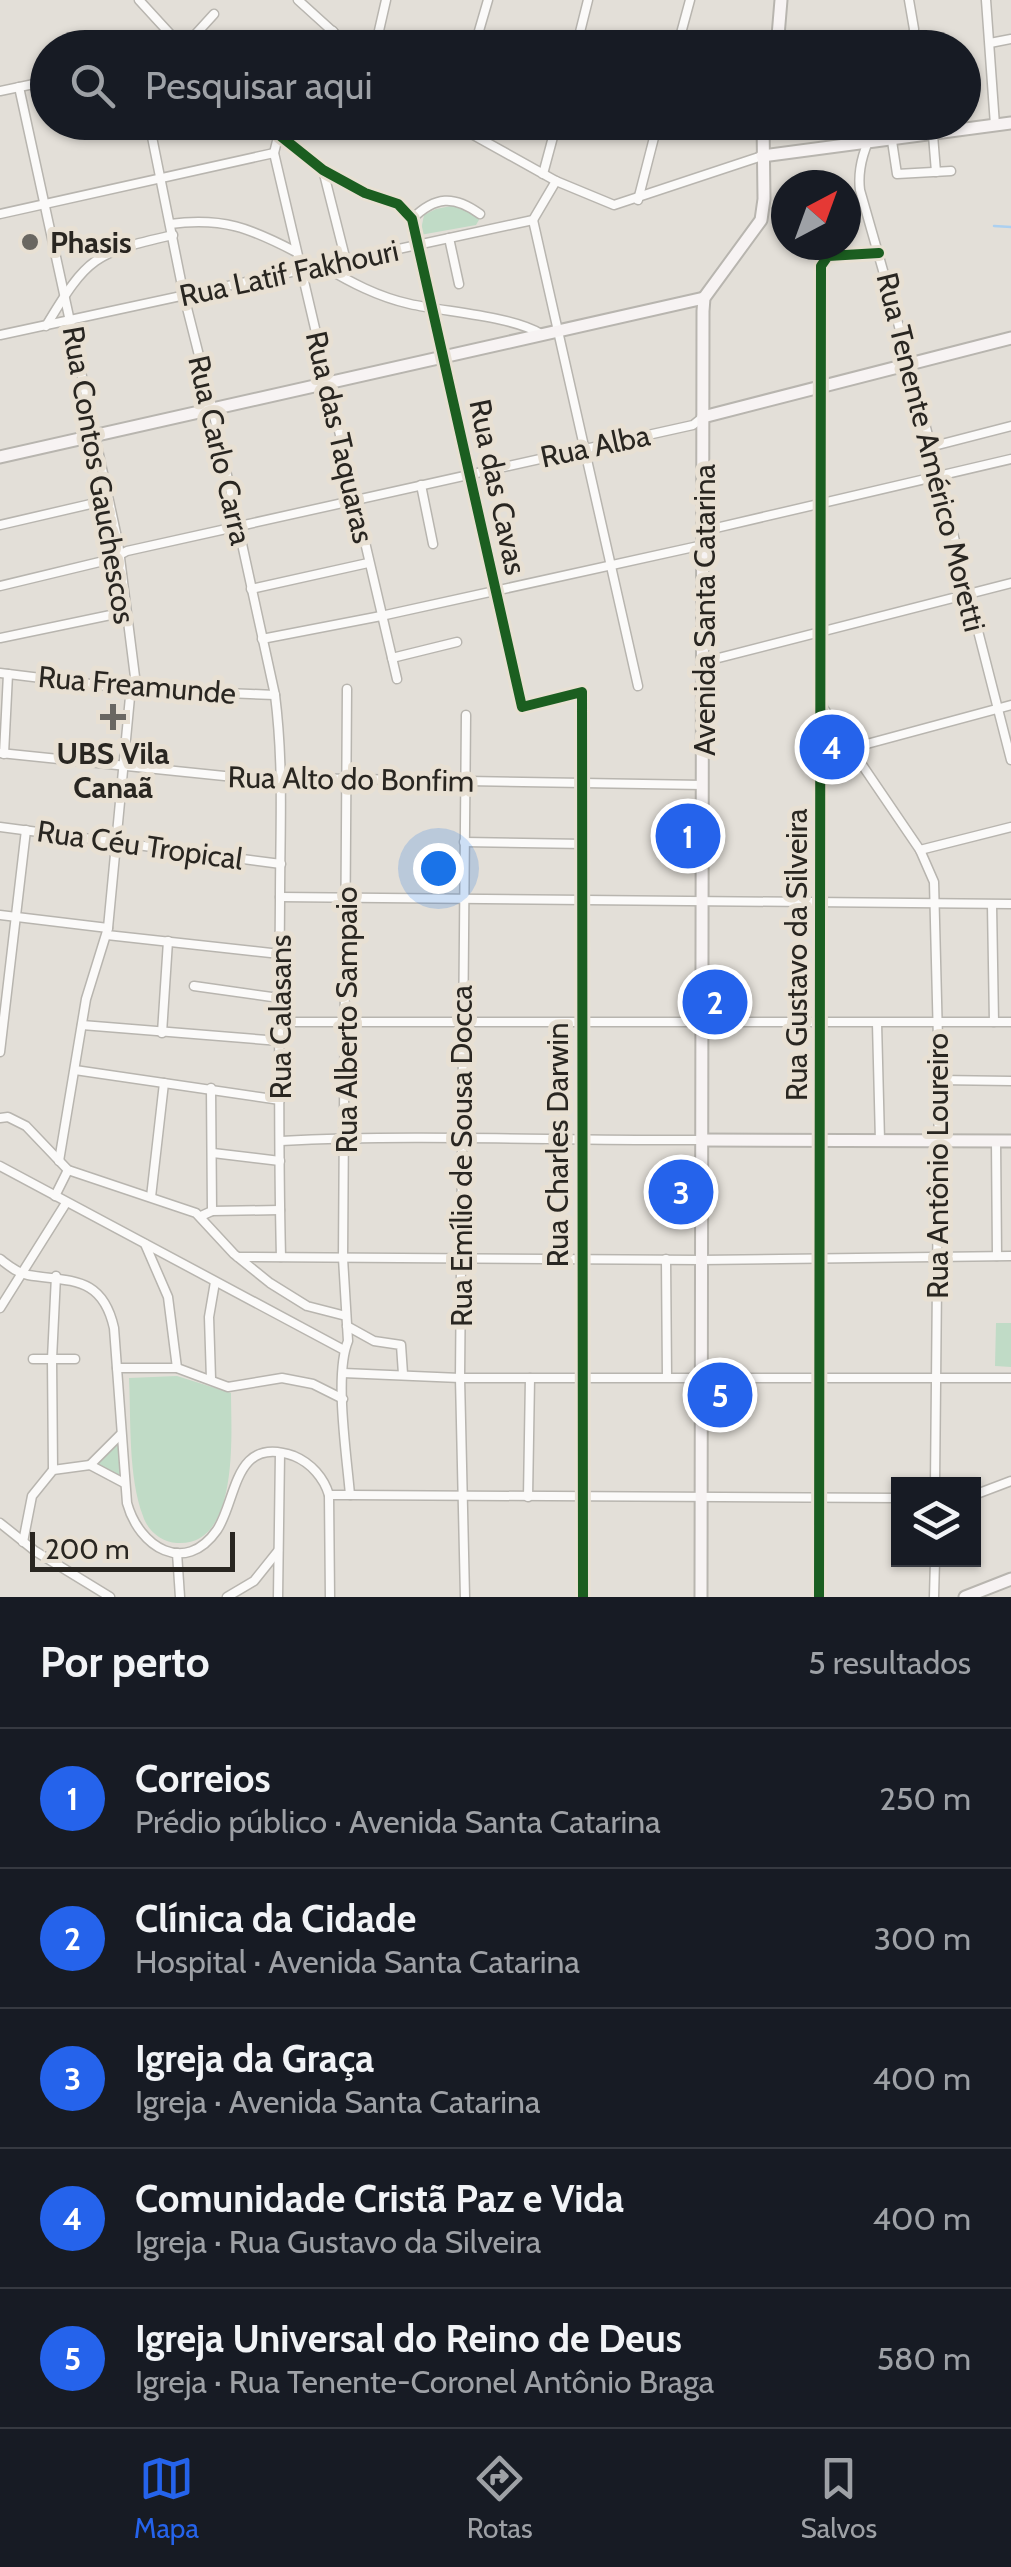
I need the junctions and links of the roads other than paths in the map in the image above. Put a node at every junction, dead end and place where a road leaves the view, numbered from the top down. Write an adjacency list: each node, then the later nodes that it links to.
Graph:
1 (139, 0): 11 (street)
2 (298, 0): 13 (street)
3 (386, 0): 14 (street)
4 (488, 0): 15 (street)
5 (588, 0): 16 (street)
6 (690, 0): 17 (street)
7 (780, 0): 18 (street)
8 (909, 0): 19 (street)
9 (986, 0): 21 (street)
10 (214, 14): 12 (street)
11 (166, 30)
12 (199, 30)
13 (332, 30)
14 (379, 30)
15 (479, 30)
16 (580, 30)
17 (682, 30)
18 (778, 30)
19 (914, 30)
20 (1011, 39): 21 (street)
21 (990, 43): 26 (street)
22 (30, 85): 23 (street)
23 (19, 87): 24 (street); 28 (street, Rua Contos Gauchescos)
24 (0, 91)
25 (1011, 123): 26 (street)
26 (995, 126): 27 (street)
27 (981, 128)
28 (30, 137)
29 (31, 140): 51 (street, Rua Contos Gauchescos)
30 (153, 140): 48 (street, Rua Carlo Carra)
31 (277, 140): 42 (street, Rua das Taquaras)
32 (283, 140): 44 (street)
33 (482, 140): 47 (street)
34 (552, 140): 47 (street)
35 (653, 140): 50 (street)
36 (763, 140): 43 (street)
37 (868, 140): 41 (street)
38 (899, 140): 40 (street)
39 (934, 140): 46 (street)
40 (892, 141): 41 (street); 46 (street)
41 (866, 144): 43 (street); 61 (street, Rua Tenente Américo Moretti)
42 (274, 153): 48 (street); 60 (street, Rua das Taquaras)
43 (762, 156): 50 (street); 68 (street)
44 (323, 170): 54 (street); 62 (street)
45 (951, 171): 46 (street)
46 (936, 172)
47 (543, 174): 49 (street)
48 (162, 178): 51 (street); 56 (street, Rua Carlo Carra)
49 (556, 181): 50 (street); 55 (street)
50 (638, 200)
51 (45, 205): 52 (street); 66 (street, Rua Contos Gauchescos)
52 (0, 214)
53 (480, 214): 54 (street)
54 (412, 219): 59 (street, Rua das Cavas)
55 (533, 220): 58 (street, Rua Latif Fakhouri); 72 (street)
56 (170, 224): 57 (street, Rua Carlo Carra); 60 (street)
57 (173, 235): 66 (street); 67 (street, Rua Carlo Carra)
58 (449, 238): 59 (street, Rua Latif Fakhouri); 65 (street)
59 (416, 246): 62 (street, Rua Latif Fakhouri); 69 (street, Rua das Cavas)
60 (296, 252): 64 (street, Rua das Taquaras)
61 (880, 253): 77 (street, Rua Tenente Américo Moretti); 79 (street, Rua Gustavo da Silveira)
62 (346, 261): 63 (street, Rua Latif Fakhouri)
63 (323, 266): 64 (street, Rua Latif Fakhouri); 69 (street)
64 (302, 270): 67 (street, Rua Latif Fakhouri); 78 (street, Rua das Taquaras)
65 (459, 284)
66 (66, 292): 70 (street, Rua Contos Gauchescos); 71 (street)
67 (184, 296): 70 (street, Rua Latif Fakhouri); 80 (street, Rua Carlo Carra)
68 (704, 298): 72 (street); 81 (street, Avenida Santa Catarina)
69 (431, 308): 74 (street); 76 (street, Rua das Cavas)
70 (71, 320): 71 (street, Rua Latif Fakhouri); 83 (street, Rua Contos Gauchescos)
71 (46, 326): 73 (street, Rua Latif Fakhouri)
72 (557, 334): 74 (street); 85 (street)
73 (0, 336)
74 (542, 336): 76 (street)
75 (1011, 338): 77 (street, Rua Alba)
76 (444, 358): 78 (street); 88 (street, Rua das Cavas)
77 (910, 365): 79 (street, Rua Alba); 84 (street, Rua Tenente Américo Moretti)
78 (328, 384): 80 (street); 92 (street, Rua das Taquaras)
79 (820, 386): 81 (street, Rua Alba); 93 (street, Rua Gustavo da Silveira)
80 (213, 410): 83 (street); 95 (street, Rua Carlo Carra)
81 (704, 416): 85 (street, Rua Alba); 96 (street, Avenida Santa Catarina)
82 (1011, 426): 84 (street)
83 (95, 437): 86 (street); 91 (street, Rua Contos Gauchescos)
84 (930, 446): 89 (street, Rua Tenente Américo Moretti)
85 (584, 449): 88 (street, Rua Alba); 101 (street)
86 (0, 457)
87 (1011, 459): 89 (street)
88 (470, 475): 90 (street, Rua Alba); 105 (street, Rua das Cavas)
89 (938, 478): 93 (street); 106 (street, Rua Tenente Américo Moretti)
90 (421, 485): 92 (street, Rua Alba); 97 (street)
91 (108, 500): 94 (street); 99 (street, Rua Contos Gauchescos)
92 (354, 500): 95 (street, Rua Alba); 100 (street, Rua das Taquaras)
93 (822, 504): 96 (street); 109 (street, Rua Gustavo da Silveira)
94 (0, 525)
95 (238, 528): 99 (street, Rua Alba); 104 (street, Rua Carlo Carra)
96 (703, 530): 98 (street, Avenida Santa Catarina)
97 (434, 544)
98 (703, 545): 101 (street); 114 (street, Avenida Santa Catarina)
99 (119, 556): 103 (street, Rua Alba); 107 (street, Rua Contos Gauchescos)
100 (368, 563): 104 (street); 108 (street, Rua das Taquaras)
101 (613, 565): 105 (street); 117 (street)
102 (1011, 583): 106 (street)
103 (0, 586)
104 (251, 589): 111 (street, Rua Carlo Carra)
105 (494, 590): 108 (street); 120 (street, Rua das Cavas)
106 (966, 594): 109 (street); 124 (street, Rua Tenente Américo Moretti)
107 (125, 612): 110 (street); 118 (street, Rua Contos Gauchescos)
108 (381, 616): 111 (street); 113 (street, Rua das Taquaras)
109 (821, 634): 114 (street); 122 (street, Rua Gustavo da Silveira)
110 (0, 638)
111 (262, 639): 121 (street, Rua Carlo Carra)
112 (457, 642): 113 (street)
113 (392, 658): 116 (street, Rua das Taquaras)
114 (704, 662): 134 (street, Avenida Santa Catarina)
115 (4, 673): 118 (street, Rua Freamunde); 127 (street)
116 (397, 679)
117 (638, 686)
118 (131, 689): 121 (street, Rua Freamunde); 129 (street, Rua Contos Gauchescos)
119 (347, 689): 131 (street, Rua Alberto Sampaio)
120 (582, 692): 133 (street, Rua Charles Darwin)
121 (275, 694): 130 (street, Rua Carlo Carra)
122 (819, 700): 126 (street, Rua Antônio Loureiro); 149 (street, Rua Gustavo da Silveira)
123 (1011, 706): 124 (street)
124 (998, 708): 126 (street); 128 (street, Rua Tenente Américo Moretti)
125 (466, 716): 132 (street, Rua Emílio de Sousa Docca)
126 (852, 748): 141 (street, Rua Antônio Loureiro)
127 (2, 754): 129 (street, Rua Alto do Bonfim)
128 (1011, 760)
129 (125, 766): 130 (street, Rua Alto do Bonfim); 140 (street, Rua Contos Gauchescos)
130 (283, 778): 131 (street, Rua Alto do Bonfim); 142 (street, Rua Calasans)
131 (347, 780): 132 (street, Rua Alto do Bonfim); 144 (street, Rua Alberto Sampaio)
132 (465, 781): 133 (street, Rua Alto do Bonfim); 138 (street, Rua Emílio de Sousa Docca)
133 (584, 782): 134 (street, Rua Alto do Bonfim); 139 (street, Rua Charles Darwin)
134 (703, 785): 147 (street, Avenida Santa Catarina)
135 (0, 827): 137 (street, Rua Céu Tropical)
136 (1011, 827): 141 (street)
137 (26, 830): 140 (street, Rua Céu Tropical); 153 (street)
138 (464, 842): 139 (street); 145 (street, Rua Emílio de Sousa Docca)
139 (584, 844): 146 (street, Rua Charles Darwin)
140 (116, 845): 142 (street, Rua Céu Tropical); 154 (street, Rua Contos Gauchescos)
141 (920, 850): 150 (street, Rua Antônio Loureiro)
142 (280, 864): 143 (street, Rua Calasans)
143 (280, 897): 144 (street); 156 (street, Rua Calasans)
144 (347, 897): 145 (street); 159 (street, Rua Alberto Sampaio)
145 (462, 900): 146 (street); 160 (street, Rua Emílio de Sousa Docca)
146 (584, 900): 147 (street); 162 (street, Rua Charles Darwin)
147 (702, 903): 149 (street); 163 (street, Avenida Santa Catarina)
148 (1011, 904): 151 (street)
149 (822, 905): 150 (street); 164 (street, Rua Gustavo da Silveira)
150 (937, 905): 151 (street); 168 (street, Rua Antônio Loureiro)
151 (992, 905): 165 (street)
152 (0, 915): 153 (street)
153 (16, 917): 154 (street); 172 (street)
154 (108, 932): 155 (street); 169 (street, Rua Contos Gauchescos)
155 (168, 942): 156 (street); 170 (street)
156 (280, 954): 158 (street, Rua Calasans)
157 (194, 986): 158 (street)
158 (279, 998): 161 (street, Rua Calasans)
159 (344, 1021): 160 (street); 161 (street); 181 (street, Rua Alberto Sampaio)
160 (461, 1021): 162 (street); 180 (street, Rua Emílio de Sousa Docca)
161 (280, 1022): 171 (street, Rua Calasans)
162 (582, 1022): 163 (street); 188 (street, Rua Charles Darwin)
163 (702, 1022): 164 (street); 183 (street, Avenida Santa Catarina)
164 (821, 1022): 167 (street); 184 (street, Rua Gustavo da Silveira)
165 (994, 1022): 166 (street); 168 (street)
166 (1011, 1022)
167 (877, 1023): 168 (street); 185 (street)
168 (938, 1023): 174 (street, Rua Antônio Loureiro)
169 (82, 1025): 170 (street); 173 (street, Rua Contos Gauchescos)
170 (162, 1032): 171 (street)
171 (280, 1041): 178 (street, Rua Calasans)
172 (0, 1052)
173 (75, 1070): 176 (street); 191 (street, Rua Contos Gauchescos)
174 (939, 1080): 175 (street); 186 (street, Rua Antônio Loureiro)
175 (1011, 1081)
176 (164, 1083): 177 (street); 196 (street)
177 (211, 1088): 178 (street); 190 (street)
178 (280, 1100): 182 (street, Rua Calasans)
179 (0, 1118): 191 (street)
180 (463, 1137): 181 (street); 188 (street); 210 (street, Rua Emílio de Sousa Docca)
181 (346, 1138): 182 (street); 206 (street, Rua Alberto Sampaio)
182 (281, 1140): 192 (street, Rua Calasans)
183 (701, 1140): 184 (street); 188 (street); 212 (street, Avenida Santa Catarina)
184 (821, 1140): 185 (street); 213 (street, Rua Gustavo da Silveira)
185 (880, 1140): 186 (street)
186 (938, 1140): 189 (street); 207 (street, Rua Antônio Loureiro)
187 (1011, 1141): 189 (street)
188 (582, 1142): 209 (street, Rua Charles Darwin)
189 (996, 1142): 202 (street)
190 (213, 1153): 192 (street); 199 (street)
191 (60, 1161): 194 (street)
192 (280, 1161): 198 (street, Rua Calasans)
193 (0, 1166): 195 (street)
194 (68, 1170): 195 (street); 196 (street)
195 (55, 1196): 197 (street)
196 (151, 1197): 200 (street)
197 (66, 1202): 201 (street); 214 (street)
198 (280, 1210): 199 (street); 204 (street, Rua Calasans)
199 (212, 1211): 200 (street)
200 (201, 1216): 205 (street)
201 (145, 1244): 216 (street); 224 (street)
202 (997, 1256): 203 (street); 207 (street)
203 (1011, 1256)
204 (281, 1257): 205 (street); 206 (street)
205 (238, 1258): 218 (street)
206 (343, 1258): 210 (street); 218 (street, Rua Alberto Sampaio)
207 (936, 1258): 213 (street); 229 (street, Rua Antônio Loureiro)
208 (0, 1259): 214 (street)
209 (582, 1259): 210 (street); 211 (street); 233 (street, Rua Charles Darwin)
210 (464, 1260): 231 (street, Rua Emílio de Sousa Docca)
211 (666, 1260): 212 (street); 227 (street)
212 (701, 1260): 213 (street); 228 (street, Avenida Santa Catarina)
213 (820, 1260): 234 (street, Rua Gustavo da Silveira)
214 (23, 1274): 215 (street); 217 (street)
215 (56, 1276): 220 (street); 223 (street)
216 (215, 1282): 219 (street); 230 (street)
217 (0, 1308)
218 (347, 1321): 219 (street, Rua Alberto Sampaio); 226 (street)
219 (344, 1350): 225 (street, Rua Alberto Sampaio)
220 (52, 1359): 221 (street); 222 (street); 240 (street)
221 (75, 1359)
222 (34, 1360)
223 (118, 1368): 224 (street); 237 (street)
224 (177, 1368): 230 (street)
225 (343, 1372): 226 (street); 236 (street, Rua Alberto Sampaio)
226 (404, 1374): 231 (street)
227 (667, 1377): 228 (street); 233 (street)
228 (701, 1377): 234 (street); 250 (street, Avenida Santa Catarina)
229 (937, 1377): 234 (street); 235 (street); 241 (street, Rua Antônio Loureiro)
230 (211, 1378): 236 (street)
231 (460, 1378): 232 (street); 247 (street, Rua Emílio de Sousa Docca)
232 (530, 1378): 233 (street); 248 (street)
233 (581, 1378): 249 (street, Rua Charles Darwin)
234 (817, 1378): 251 (street, Rua Gustavo da Silveira)
235 (1011, 1378)
236 (343, 1399): 246 (street, Rua Alberto Sampaio)
237 (120, 1435): 239 (street); 243 (street)
238 (280, 1453): 245 (street); 255 (street); 256 (street)
239 (90, 1465): 240 (street); 243 (street)
240 (54, 1470): 254 (street)
241 (935, 1477)
242 (1011, 1480): 244 (street)
243 (124, 1482): 256 (street)
244 (981, 1492)
245 (330, 1495): 246 (street); 263 (street)
246 (350, 1495): 247 (street)
247 (462, 1497): 248 (street); 267 (street, Rua Emílio de Sousa Docca)
248 (528, 1497): 249 (street)
249 (583, 1498): 250 (street); 268 (street, Rua Charles Darwin)
250 (701, 1498): 251 (street); 269 (street, Avenida Santa Catarina)
251 (816, 1498): 252 (street); 270 (street, Rua Gustavo da Silveira)
252 (891, 1498)
253 (0, 1523): 254 (street)
254 (23, 1542): 262 (street)
255 (278, 1551): 259 (street); 260 (street)
256 (177, 1553): 264 (street)
257 (934, 1567): 271 (street)
258 (1011, 1579): 261 (street)
259 (254, 1581): 260 (street); 265 (street)
260 (278, 1582): 266 (street)
261 (1000, 1590): 272 (street)
262 (105, 1596)
263 (329, 1596)
264 (180, 1597)
265 (227, 1597)
266 (278, 1597)
267 (465, 1597)
268 (582, 1597)
269 (701, 1597)
270 (819, 1597)
271 (934, 1597)
272 (966, 1597)

